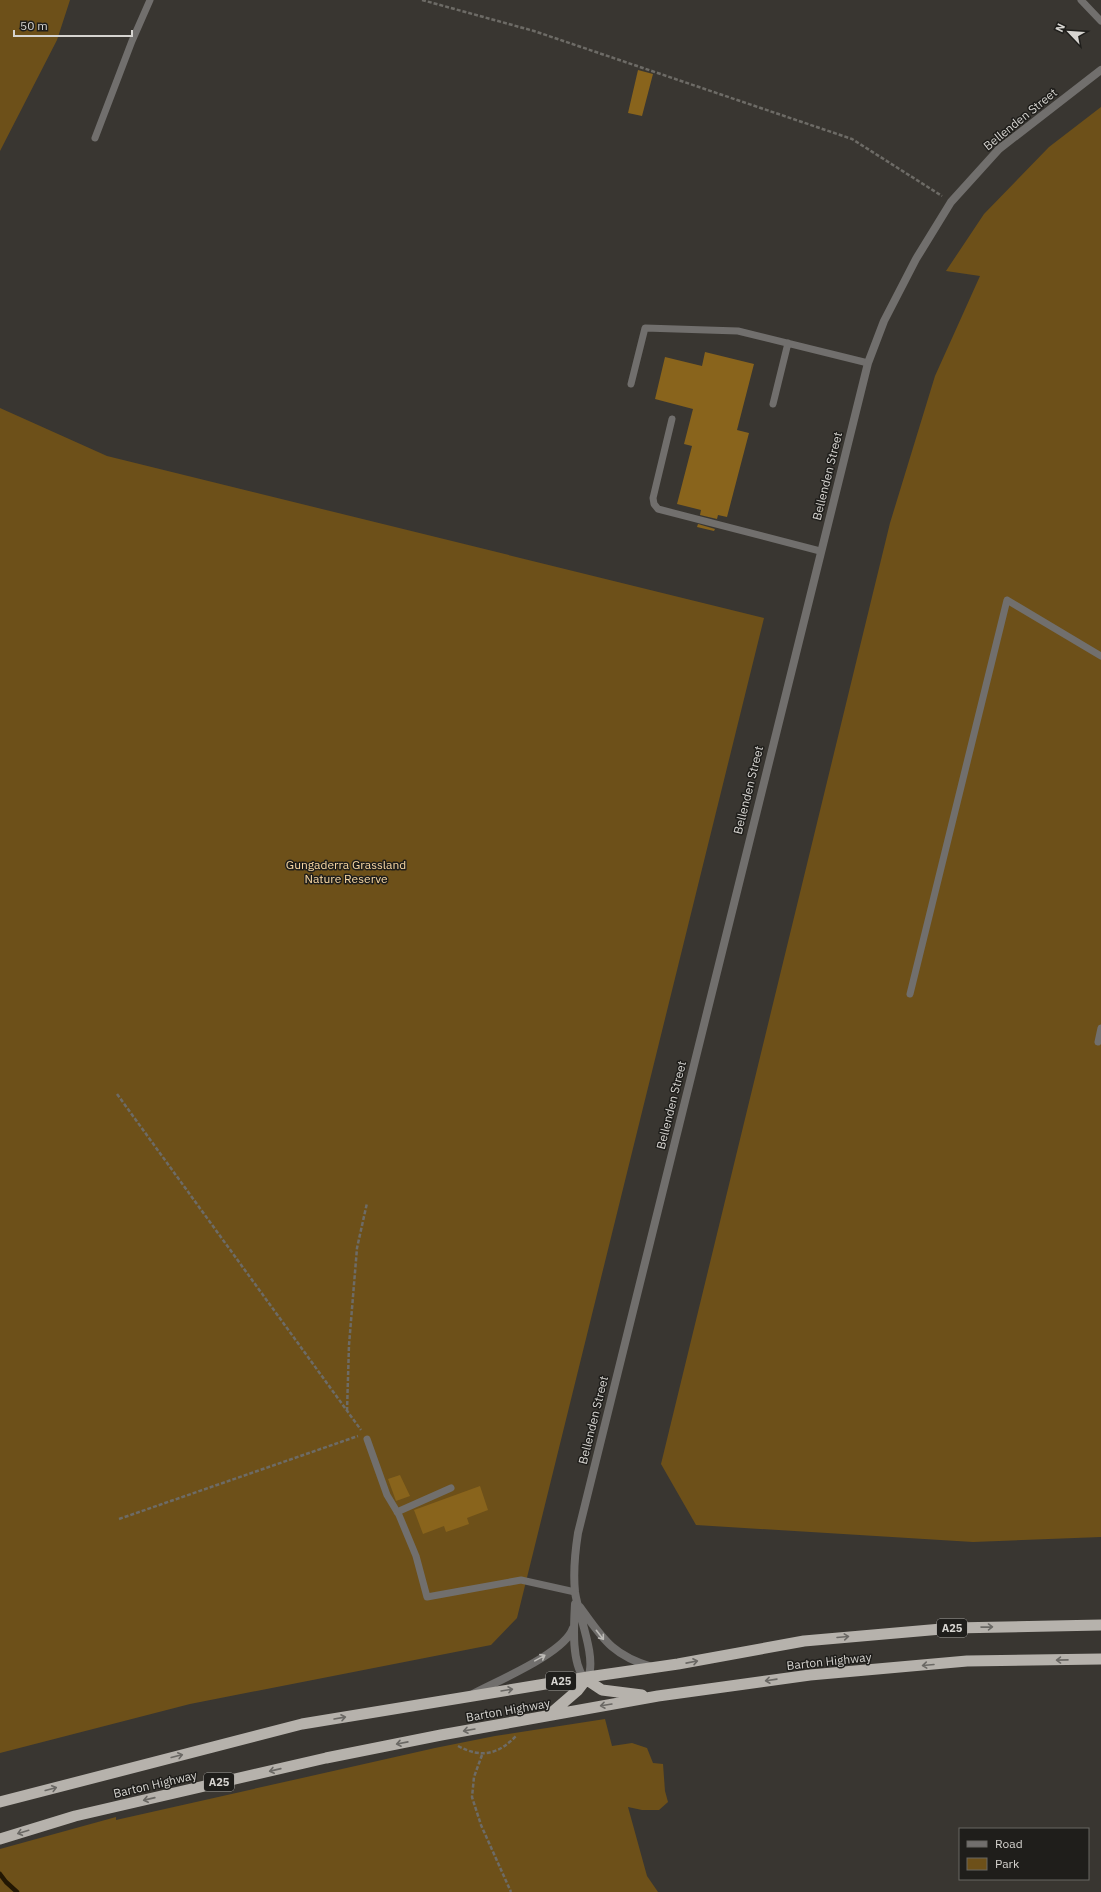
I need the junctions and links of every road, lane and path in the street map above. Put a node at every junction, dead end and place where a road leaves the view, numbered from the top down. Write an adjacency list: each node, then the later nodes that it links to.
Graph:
1 (150, 0): 6 (lane)
2 (422, 0): 7 (path)
3 (1082, 0): 4 (lane)
4 (1101, 21)
5 (1101, 70): 7 (street, Bellenden Street)
6 (95, 138)
7 (951, 202): 9 (street, Bellenden Street)
8 (788, 343): 9 (lane); 10 (lane); 11 (lane)
9 (868, 363): 13 (street, Bellenden Street)
10 (631, 384)
11 (773, 404)
12 (672, 419): 13 (lane)
13 (820, 551): 25 (street, Bellenden Street)
14 (1101, 656): 15 (lane)
15 (910, 994)
16 (1101, 1028): 17 (lane)
17 (1098, 1042)
18 (117, 1094): 20 (path)
19 (367, 1203): 20 (path)
20 (347, 1412): 24 (path)
21 (367, 1439): 23 (lane)
22 (451, 1488): 23 (lane)
23 (397, 1512): 25 (lane)
24 (119, 1519)
25 (576, 1597): 27 (street, Bellenden Street); 29 (street, one-way to 29); 30 (street, Bellenden Street)
26 (1101, 1625): 29 (highway, Barton Highway / A25, one-way to 26)
27 (573, 1628): 30 (street, Bellenden Street); 31 (street, one-way to 27)
28 (1101, 1659): 32 (highway, Barton Highway / A25, one-way to 32)
29 (653, 1667): 30 (highway, Barton Highway / A25)
30 (586, 1678): 31 (highway, Barton Highway / A25, one-way to 30); 32 (highway); 33 (highway)
31 (468, 1696): 37 (highway, Barton Highway / A25, one-way to 31)
32 (658, 1696): 33 (highway, Barton Highway / A25, one-way to 33)
33 (549, 1716): 34 (highway, Barton Highway / A25, one-way to 34)
34 (441, 1735): 36 (path); 38 (highway, Barton Highway / A25, one-way to 38)
35 (518, 1735): 36 (path)
36 (482, 1755): 39 (path)
37 (0, 1802)
38 (0, 1839)
39 (511, 1892)

